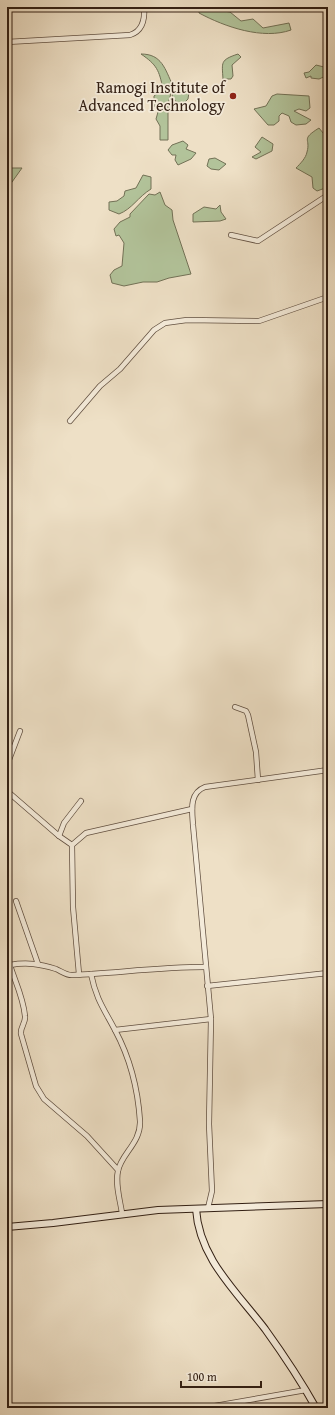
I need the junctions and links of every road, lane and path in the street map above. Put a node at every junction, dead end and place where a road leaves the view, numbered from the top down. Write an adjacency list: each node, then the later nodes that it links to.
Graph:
1 (144, 7): 2 (street)
2 (7, 42)
3 (328, 194): 4 (street)
4 (231, 235)
5 (328, 297): 6 (street)
6 (70, 421)
7 (235, 706): 11 (street)
8 (20, 731): 9 (street)
9 (7, 765)
10 (328, 770): 11 (street)
11 (258, 780): 14 (street)
12 (7, 791): 15 (street)
13 (82, 801): 15 (street)
14 (192, 809): 16 (street); 21 (street)
15 (60, 836): 16 (street)
16 (72, 845): 23 (street)
17 (16, 901): 19 (street)
18 (7, 955): 20 (street)
19 (38, 964): 20 (street); 23 (street)
20 (10, 965): 28 (street)
21 (205, 967): 24 (street); 25 (street)
22 (328, 973): 25 (street)
23 (79, 974): 24 (street)
24 (91, 974): 27 (street)
25 (207, 986): 26 (street)
26 (211, 1019): 27 (street); 30 (street)
27 (115, 1030): 28 (street)
28 (118, 1170): 32 (street)
29 (328, 1204): 30 (main road)
30 (208, 1208): 31 (main road)
31 (196, 1209): 32 (main road); 34 (main road)
32 (122, 1213): 33 (main road)
33 (7, 1226)
34 (306, 1390): 37 (street); 38 (main road)
35 (7, 1406): 36 (street)
36 (22, 1408)
37 (203, 1408)
38 (316, 1408)

